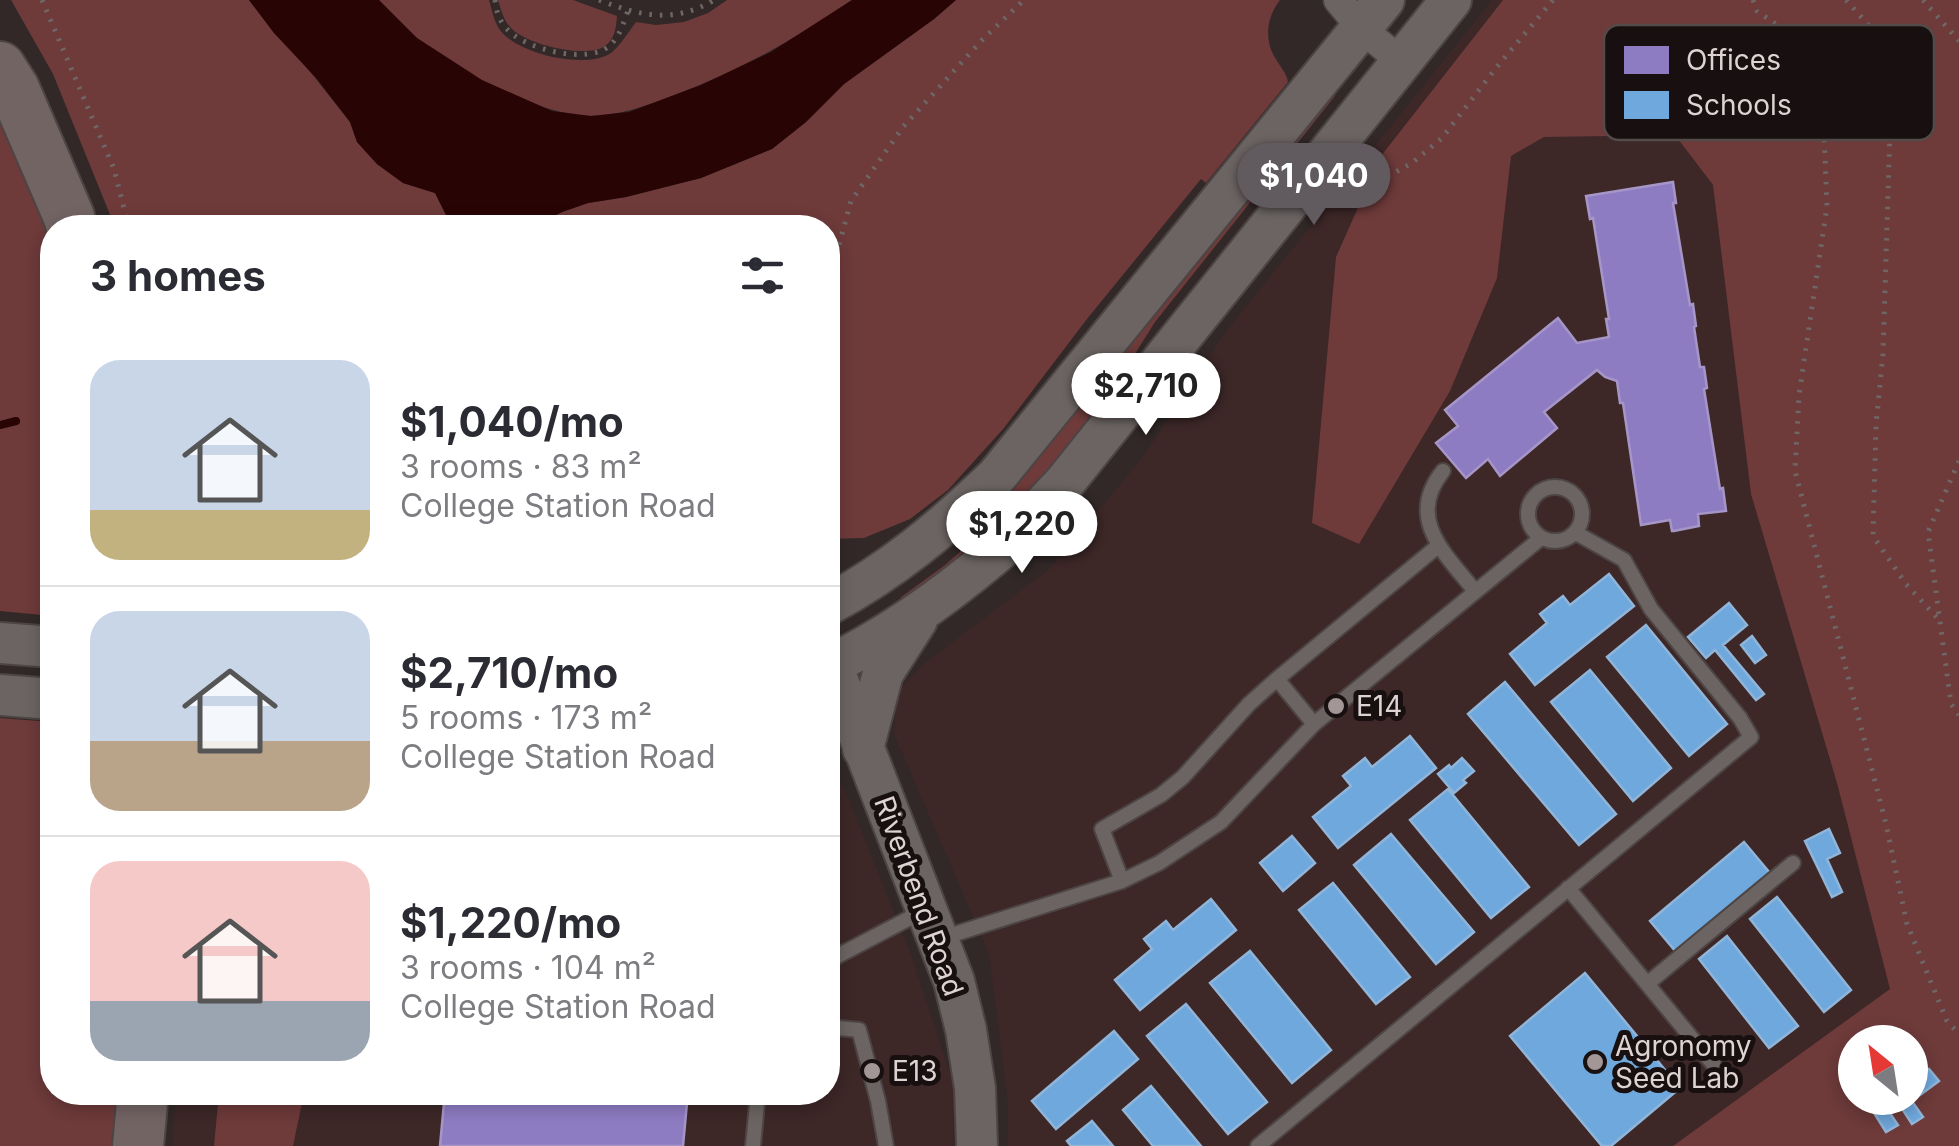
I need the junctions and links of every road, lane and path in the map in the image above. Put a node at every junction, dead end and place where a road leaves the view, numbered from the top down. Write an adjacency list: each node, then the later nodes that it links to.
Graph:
1 (42, 0): 22 (path)
2 (495, 0): 12 (path)
3 (598, 0): 12 (path)
4 (714, 0): 12 (path)
5 (1024, 0): 23 (path)
6 (1451, 0): 16 (main road)
7 (1553, 0): 20 (path)
8 (1753, 0): 13 (path)
9 (1846, 0): 14 (path)
10 (1923, 0): 15 (path)
11 (1361, 10): 16 (street); 30 (main road)
12 (628, 11)
13 (1777, 25)
14 (1868, 25)
15 (1959, 41)
16 (1402, 62): 31 (main road)
17 (0, 66): 21 (highway)
18 (1824, 140): 50 (path)
19 (1890, 140): 32 (path)
20 (1331, 190)
21 (69, 215)
22 (126, 215)
23 (840, 241)
24 (1959, 461): 32 (path)
25 (1443, 471): 28 (lane)
26 (1576, 533): 27 (lane); 27 (lane); 45 (lane)
27 (1541, 538): 29 (lane)
28 (1438, 546): 29 (lane); 36 (lane)
29 (1474, 591): 41 (lane)
30 (840, 598)
31 (924, 608): 35 (main road); 42 (main road)
32 (1940, 620): 40 (path)
33 (0, 643): 34 (main road)
34 (40, 645)
35 (840, 656)
36 (1277, 679): 41 (lane); 44 (lane)
37 (0, 695): 38 (main road)
38 (40, 698)
39 (840, 702): 42 (main road, Riverbend Road)
40 (1959, 715)
41 (1314, 724): 44 (lane)
42 (852, 746): 46 (main road, Riverbend Road)
43 (1792, 863): 48 (lane)
44 (1122, 881): 46 (lane)
45 (1568, 888): 48 (lane); 58 (lane)
46 (932, 925): 47 (lane); 57 (main road, Riverbend Road)
47 (840, 956)
48 (1647, 984): 51 (lane)
49 (840, 1028): 56 (lane)
50 (1959, 1034)
51 (1714, 1065)
52 (142, 1105): 54 (highway)
53 (757, 1105): 55 (lane)
54 (138, 1146)
55 (753, 1146)
56 (886, 1146)
57 (977, 1146)
58 (1258, 1146)

